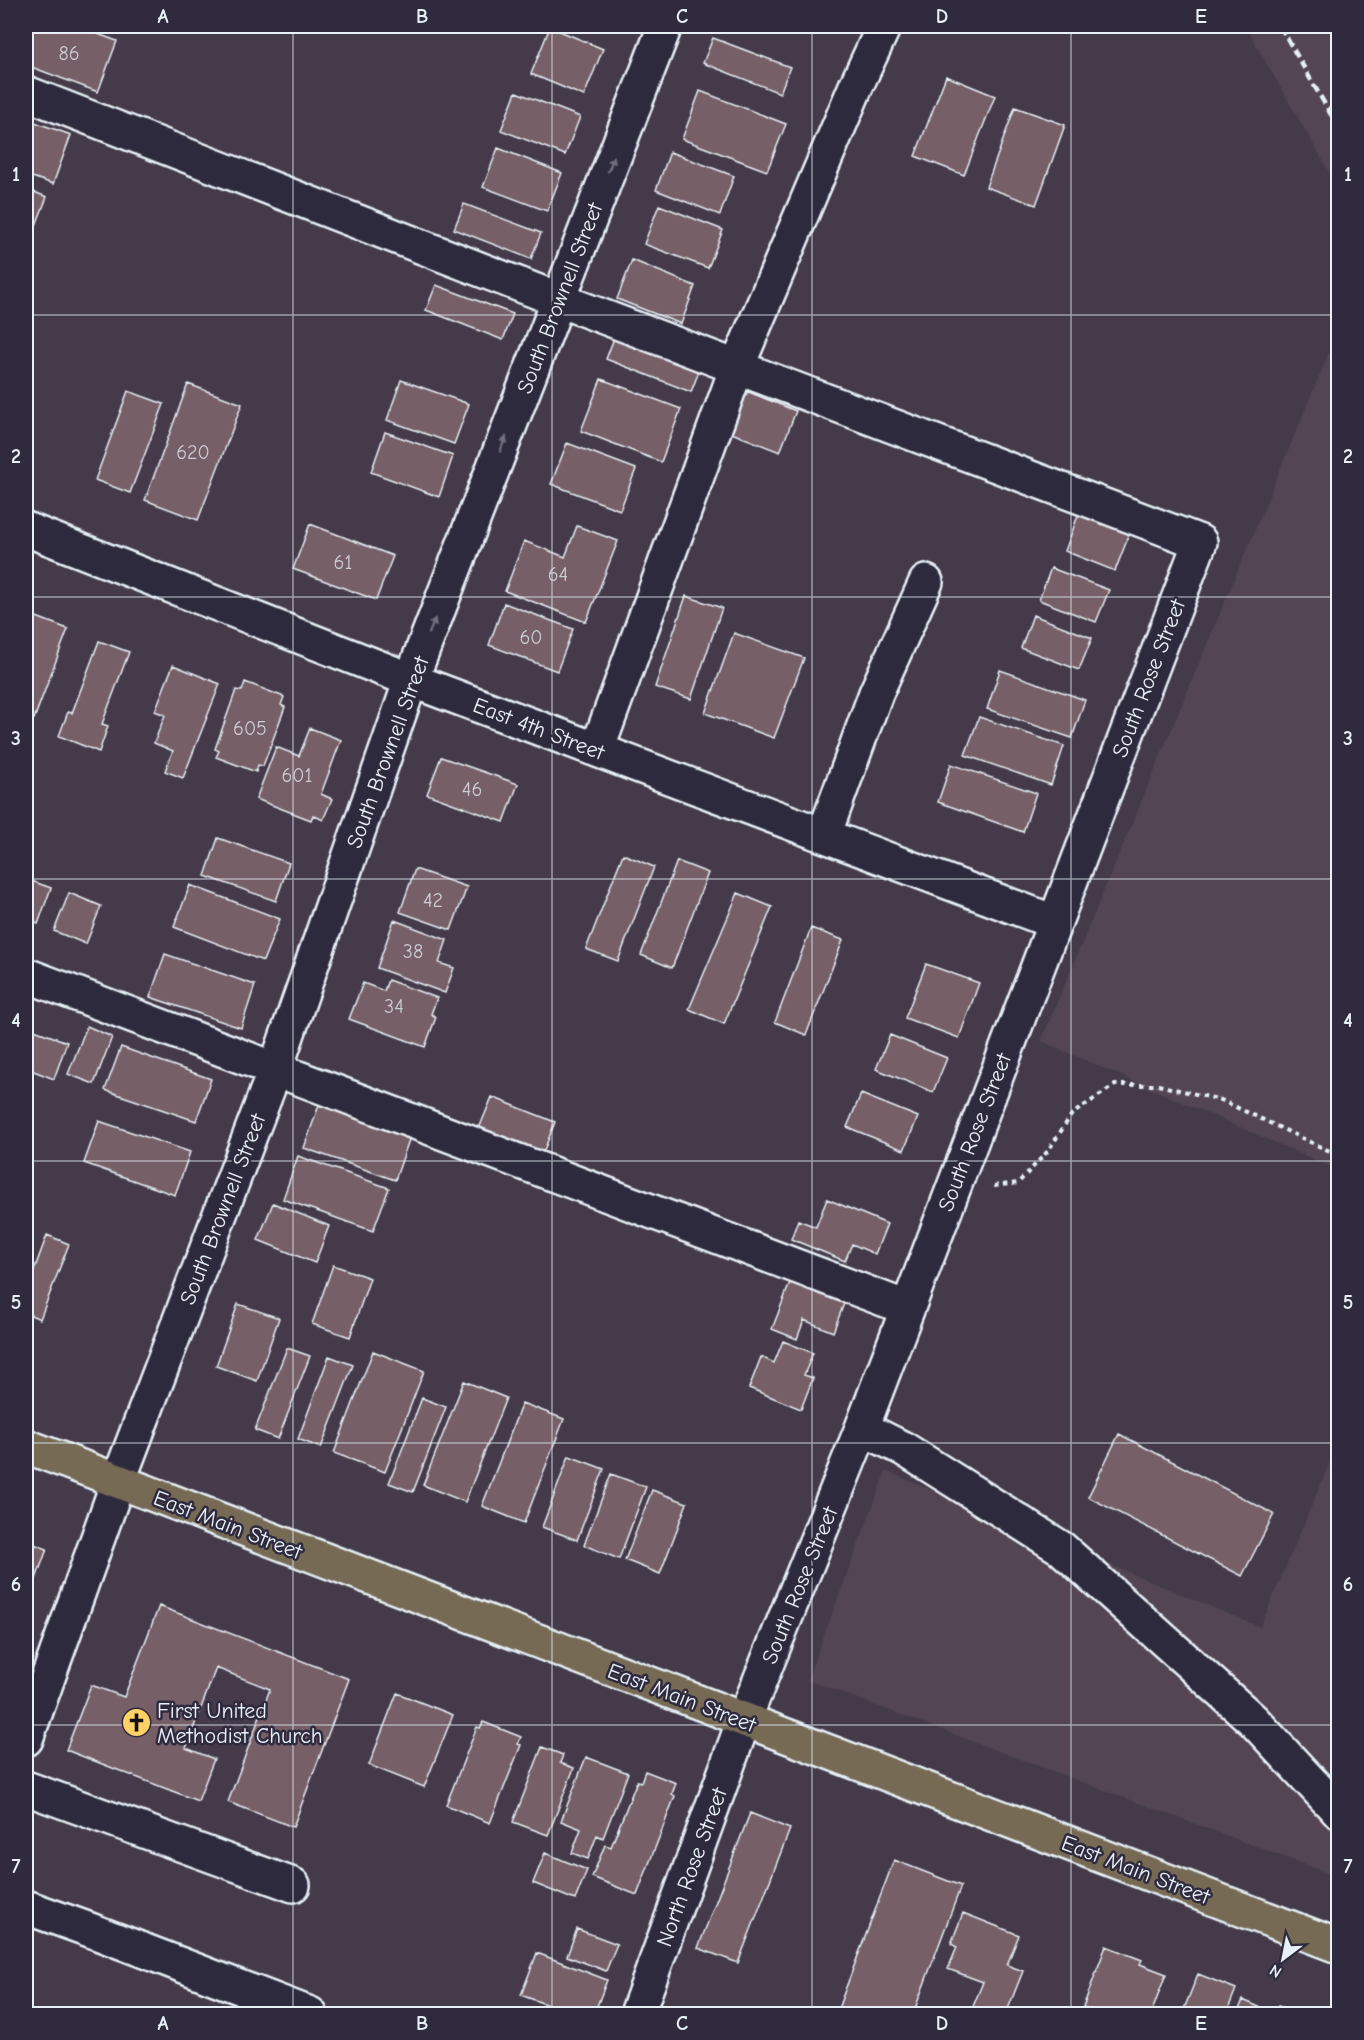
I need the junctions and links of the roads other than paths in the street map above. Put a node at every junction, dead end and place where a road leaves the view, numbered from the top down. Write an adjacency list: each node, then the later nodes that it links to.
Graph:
1 (665, 26): 4 (street, South Brownell Street, one-way to 1)
2 (884, 26): 5 (street)
3 (26, 93): 4 (street)
4 (559, 300): 5 (street); 8 (street, South Brownell Street, one-way to 4)
5 (737, 367): 9 (street); 11 (street, South Rose Street)
6 (26, 529): 8 (street, East 4th Street)
7 (926, 582): 10 (street)
8 (411, 680): 9 (street, East 4th Street); 13 (street, South Brownell Street)
9 (597, 750): 10 (street, East 4th Street)
10 (824, 835): 11 (street, East 4th Street)
11 (1054, 922): 14 (street, South Rose Street)
12 (26, 975): 13 (street)
13 (275, 1070): 14 (street); 17 (street, South Brownell Street)
14 (907, 1308): 15 (street, South Rose Street)
15 (862, 1428): 18 (street, South Rose Street); 21 (street)
16 (26, 1446): 17 (main road, East Main Street)
17 (118, 1482): 18 (main road, East Main Street); 19 (street, South Brownell Street)
18 (744, 1720): 24 (main road, East Main Street); 26 (street, North Rose Street)
19 (26, 1739)
20 (26, 1788): 22 (street)
21 (1338, 1811)
22 (293, 1885)
23 (26, 1907): 25 (street)
24 (1338, 1946)
25 (310, 2014)
26 (637, 2014)

